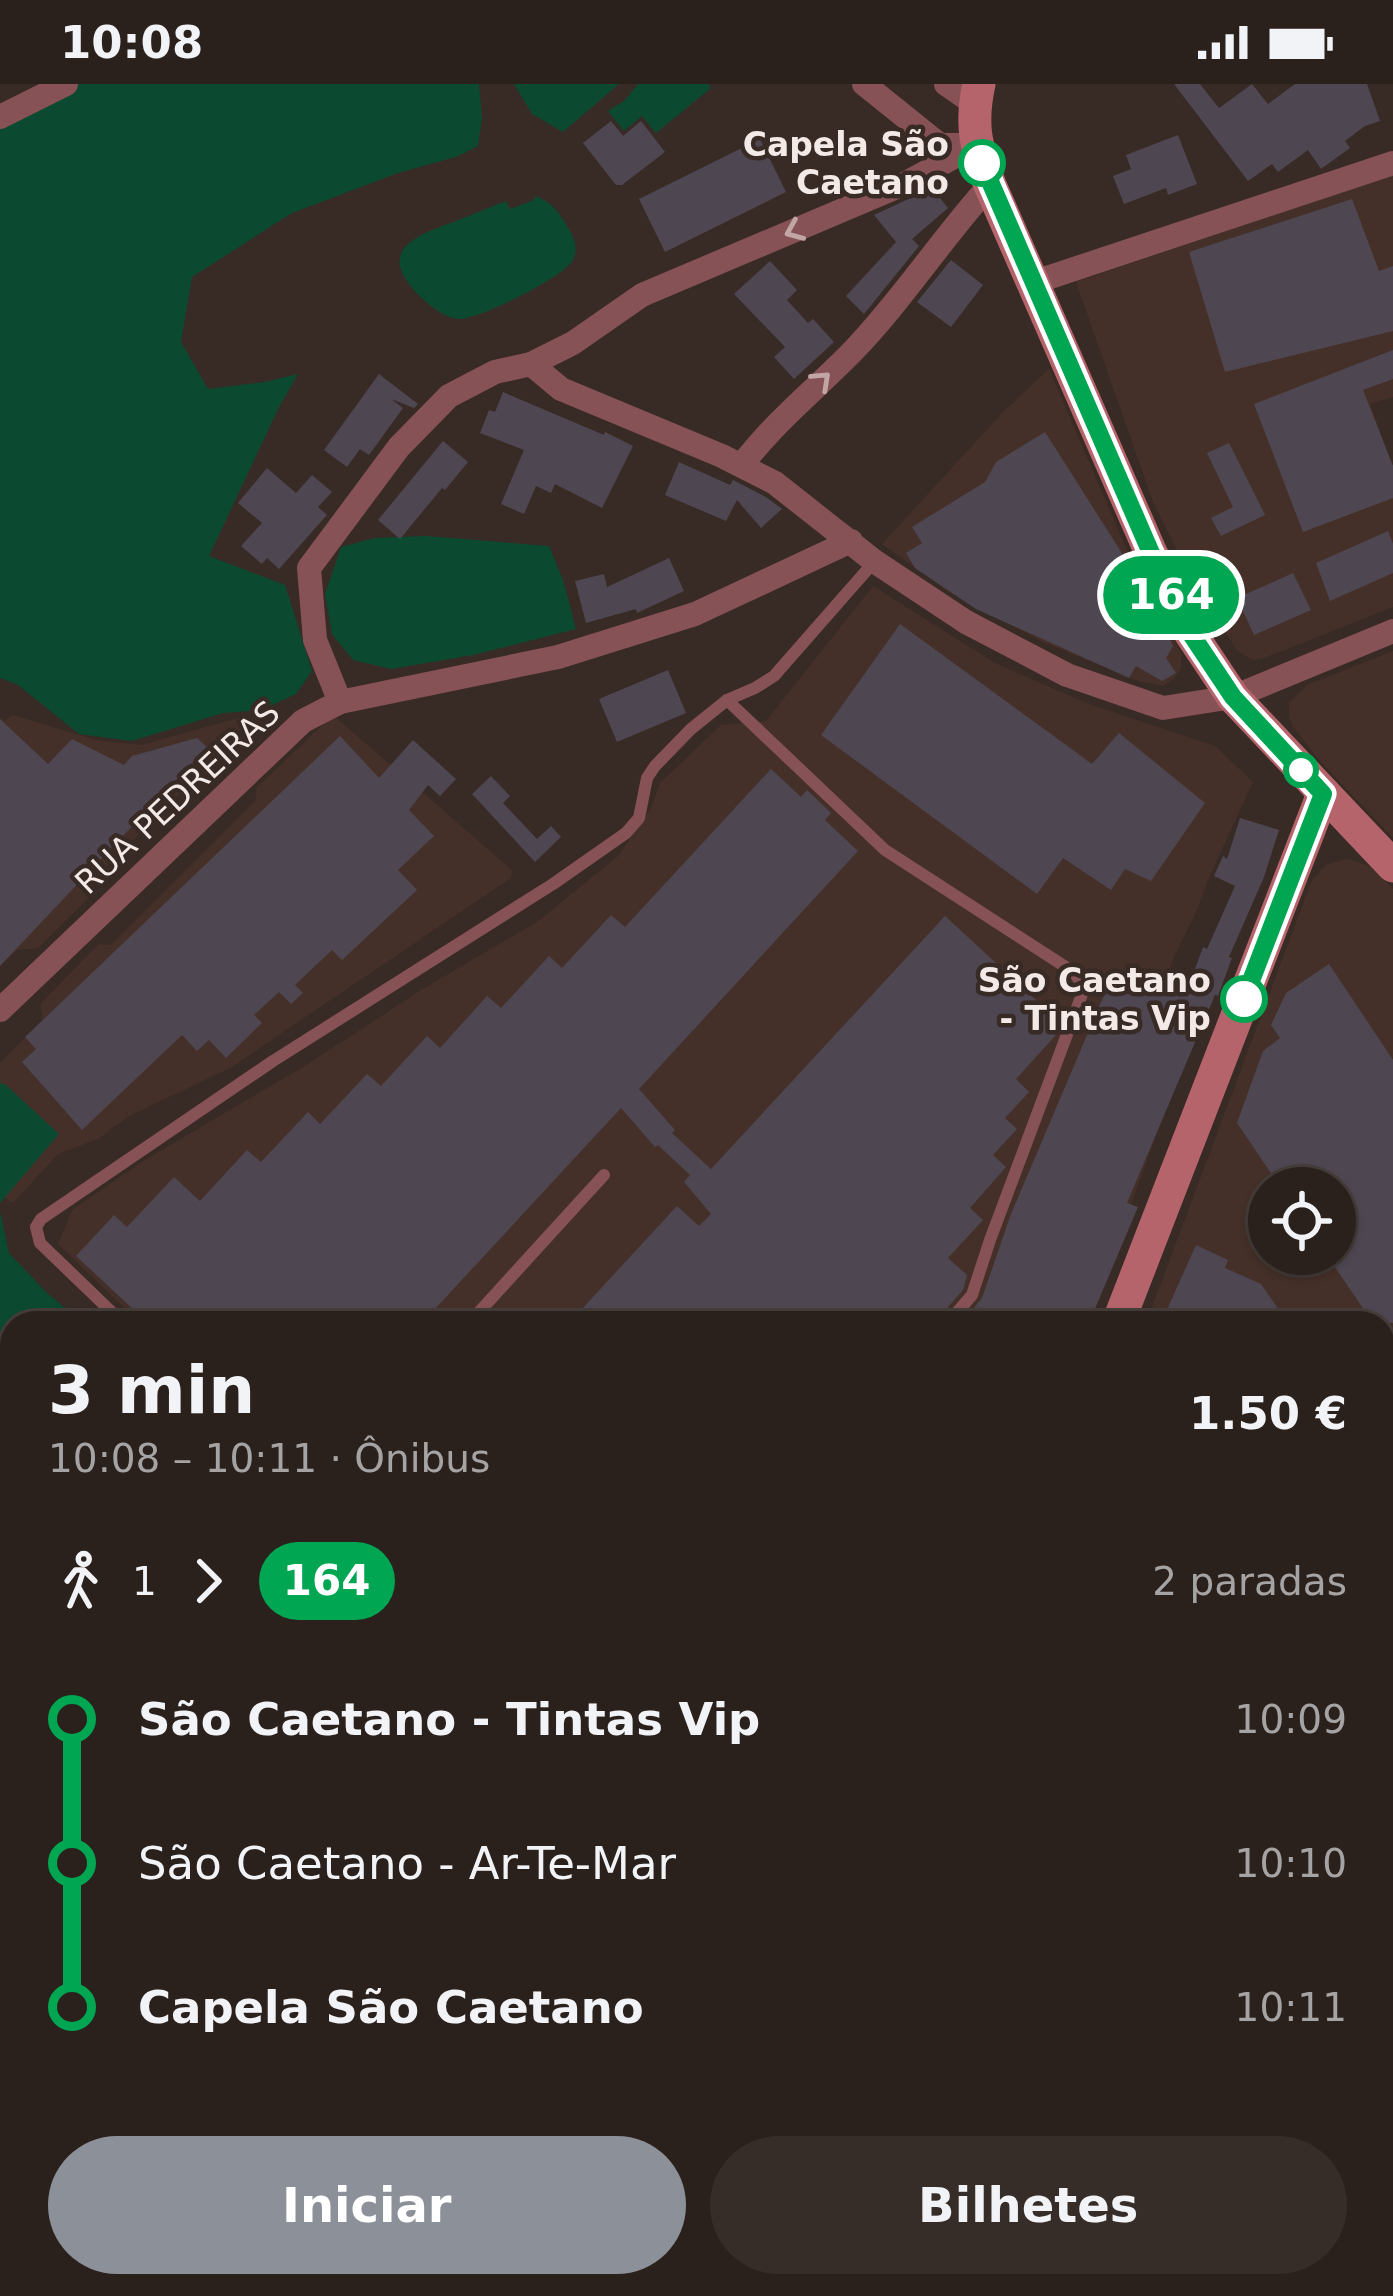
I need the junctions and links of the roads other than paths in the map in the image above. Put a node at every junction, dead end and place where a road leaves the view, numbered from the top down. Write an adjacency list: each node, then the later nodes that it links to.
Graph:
1 (66, 84): 5 (street)
2 (863, 84): 6 (street)
3 (946, 84): 4 (street)
4 (977, 94): 6 (main road)
5 (0, 117)
6 (976, 145): 8 (main road); 10 (street, one-way to 10)
7 (1393, 163): 9 (street)
8 (990, 184): 9 (main road); 11 (street, one-way to 8)
9 (1035, 282): 15 (main road)
10 (531, 364): 11 (street); 17 (street)
11 (742, 464): 12 (street)
12 (851, 541): 13 (street); 17 (street)
13 (874, 561): 15 (street); 16 (lane)
14 (1393, 631): 15 (street)
15 (1233, 697): 18 (main road)
16 (728, 700): 22 (lane); 24 (lane)
17 (340, 702): 20 (street, RUA PEDREIRAS)
18 (1323, 794): 19 (main road); 25 (main road)
19 (1393, 866)
20 (0, 1010)
21 (604, 1175): 23 (lane)
22 (111, 1311)
23 (480, 1311)
24 (958, 1311)
25 (1123, 1311)

